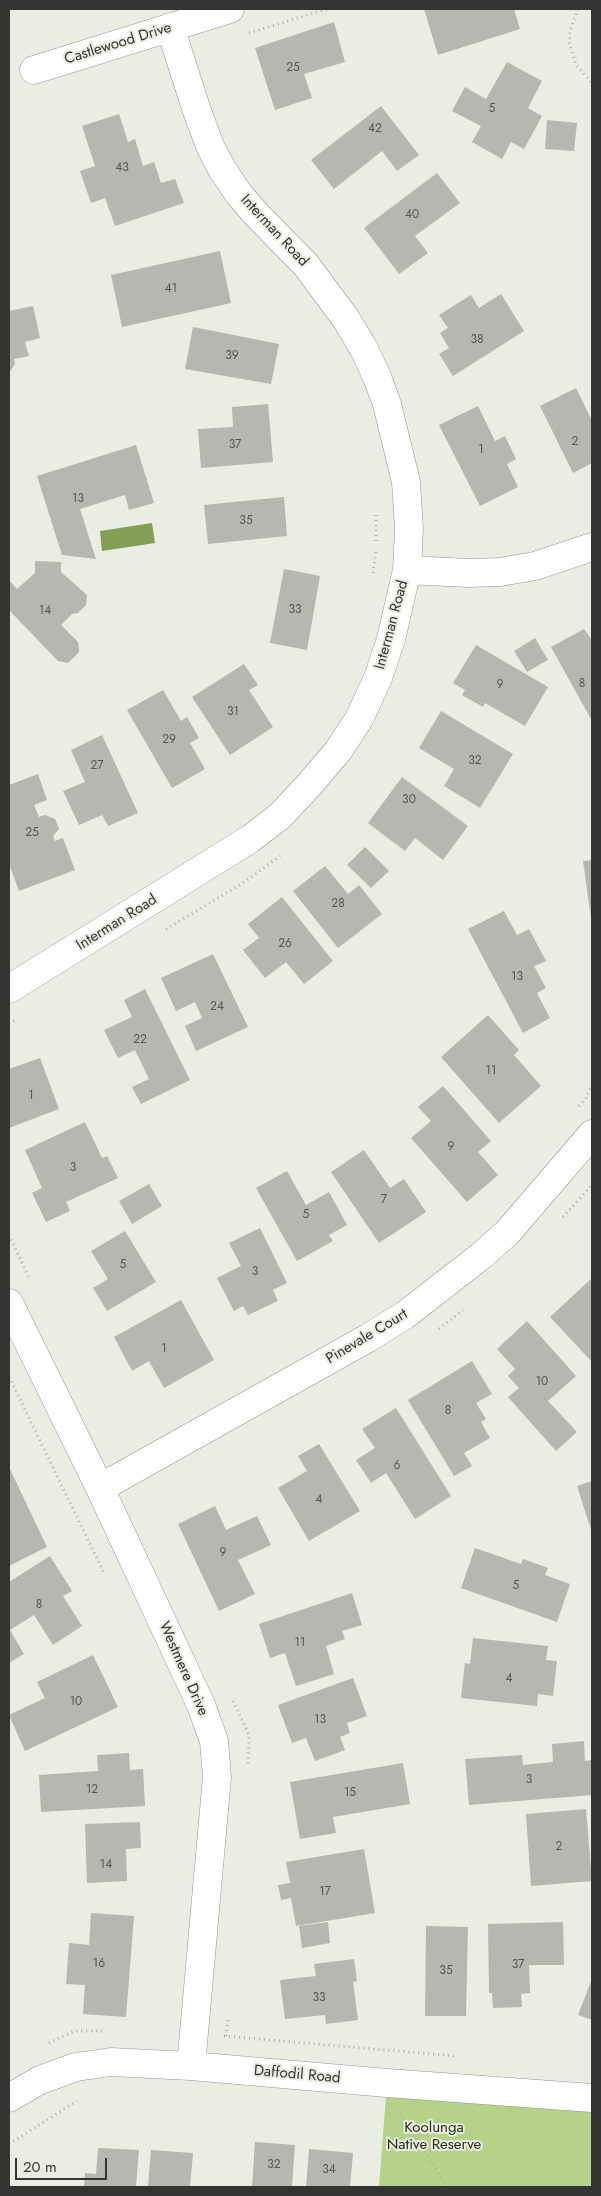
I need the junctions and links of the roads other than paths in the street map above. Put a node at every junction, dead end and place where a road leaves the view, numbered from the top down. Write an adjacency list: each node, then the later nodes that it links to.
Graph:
1 (230, 9): 2 (street, Castlewood Drive)
2 (170, 28): 3 (street, Castlewood Drive); 5 (street, Interman Road)
3 (34, 70)
4 (592, 547): 5 (street)
5 (407, 570): 6 (street, Interman Road)
6 (9, 989)
7 (592, 1134): 9 (street, Pinevale Court)
8 (9, 1303): 9 (street, Westmere Drive)
9 (100, 1488): 10 (street, Westmere Drive)
10 (191, 2066): 11 (street, Daffodil Road); 12 (street, Daffodil Road)
11 (9, 2098)
12 (592, 2098)

